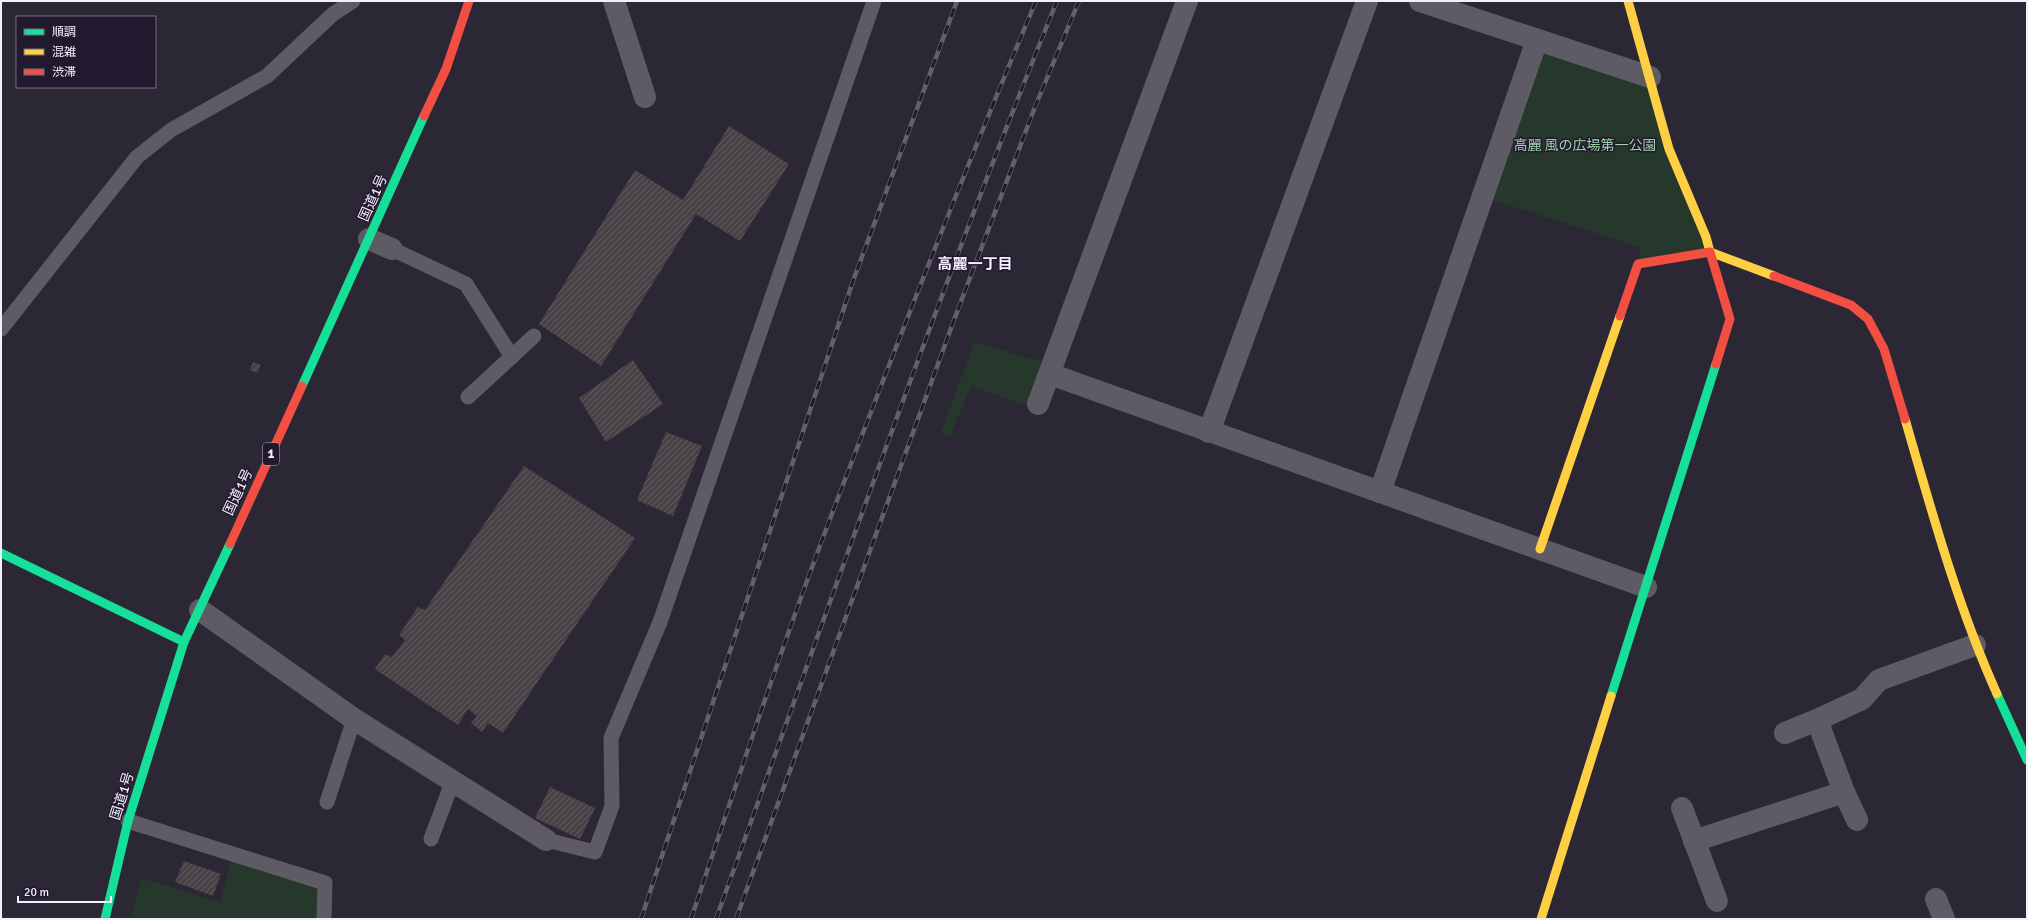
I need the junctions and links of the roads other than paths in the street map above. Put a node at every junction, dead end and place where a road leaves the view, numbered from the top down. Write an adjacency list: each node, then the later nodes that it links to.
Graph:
1 (353, 1): 15 (lane)
2 (468, 1): 12 (main road, 国道1号 / 1)
3 (614, 1): 11 (street)
4 (874, 1): 40 (lane)
5 (1187, 1): 18 (street)
6 (1367, 1): 21 (street)
7 (1420, 1): 9 (street)
8 (1628, 1): 10 (main road)
9 (1537, 40): 10 (street); 22 (street)
10 (1650, 77): 14 (main road)
11 (645, 97)
12 (369, 239): 13 (street); 26 (main road, 国道1号 / 1)
13 (392, 250): 17 (lane)
14 (1710, 252): 23 (main road); 25 (main road); 28 (main road)
15 (1, 329)
16 (534, 336): 17 (lane)
17 (512, 357): 19 (lane)
18 (1050, 374): 20 (street); 21 (street)
19 (468, 397)
20 (1038, 404)
21 (1209, 432): 22 (street)
22 (1380, 492): 23 (street)
23 (1540, 549): 25 (street)
24 (1, 553): 27 (main road)
25 (1646, 587): 46 (main road)
26 (200, 610): 27 (main road, 国道1号 / 1); 29 (street)
27 (184, 642): 38 (main road, 国道1号 / 1)
28 (1975, 645): 30 (street); 32 (main road)
29 (354, 719): 33 (street); 35 (lane)
30 (1817, 720): 31 (street); 34 (street)
31 (1784, 733)
32 (2027, 760)
33 (452, 783): 39 (lane); 40 (street)
34 (1844, 792): 37 (street); 41 (street)
35 (327, 802)
36 (1682, 808): 41 (street)
37 (1857, 820)
38 (128, 821): 44 (main road, 国道1号 / 1); 45 (lane)
39 (431, 839)
40 (546, 840)
41 (1694, 841): 43 (street)
42 (1936, 899): 47 (street)
43 (1717, 901)
44 (105, 919)
45 (324, 919)
46 (1541, 919)
47 (1944, 919)

